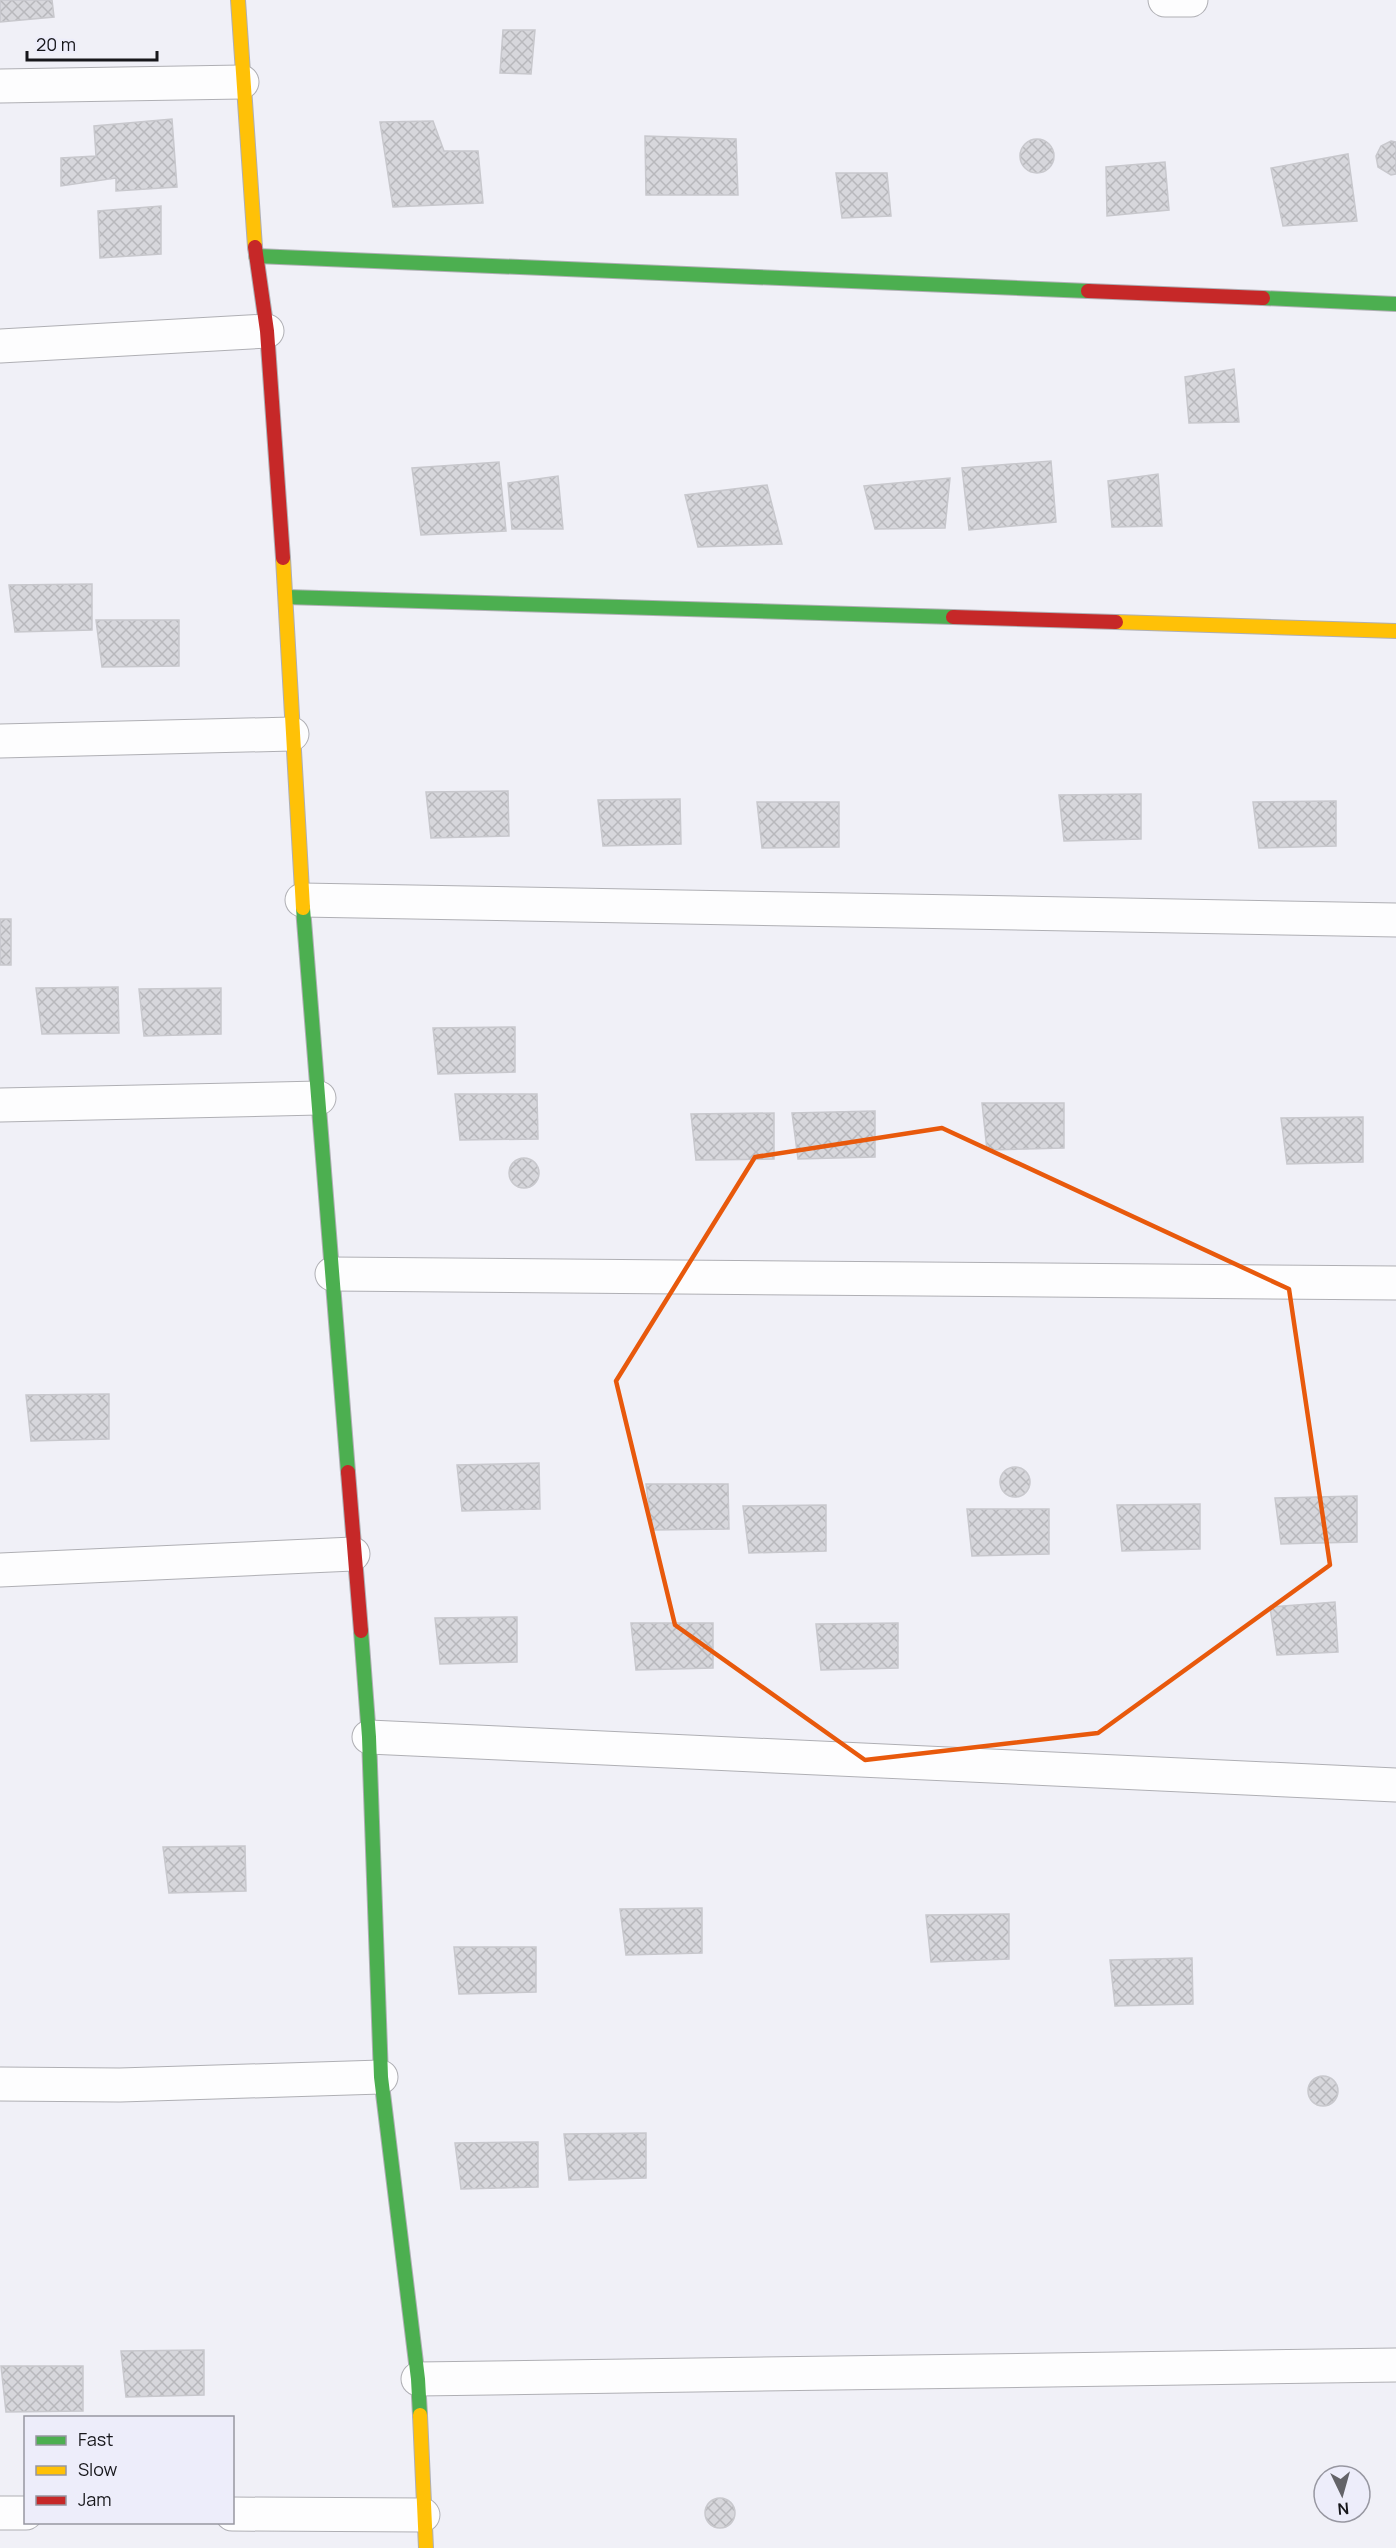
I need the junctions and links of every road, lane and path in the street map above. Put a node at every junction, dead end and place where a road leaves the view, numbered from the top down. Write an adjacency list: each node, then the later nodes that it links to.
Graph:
1 (238, 0): 4 (street)
2 (1165, 0): 3 (street)
3 (1191, 0)
4 (242, 82): 5 (street); 6 (street)
5 (0, 86)
6 (256, 256): 7 (street); 8 (street)
7 (1396, 304)
8 (267, 331): 9 (street); 10 (street)
9 (0, 346)
10 (286, 597): 11 (street); 12 (street)
11 (1396, 631)
12 (292, 734): 13 (street); 14 (street)
13 (0, 741)
14 (302, 900): 15 (street); 16 (street)
15 (1396, 920)
16 (319, 1098): 17 (street); 18 (street)
17 (0, 1104)
18 (332, 1274): 19 (street); 20 (street)
19 (1396, 1283)
20 (353, 1554): 21 (street); 22 (street)
21 (0, 1570)
22 (369, 1737): 23 (street); 24 (street)
23 (1396, 1785)
24 (381, 2077): 25 (street); 27 (street)
25 (0, 2085)
26 (1396, 2365): 27 (street)
27 (418, 2379): 31 (street)
28 (0, 2512): 29 (street)
29 (24, 2513)
30 (234, 2514): 31 (street)
31 (423, 2515): 32 (street)
32 (426, 2548)

